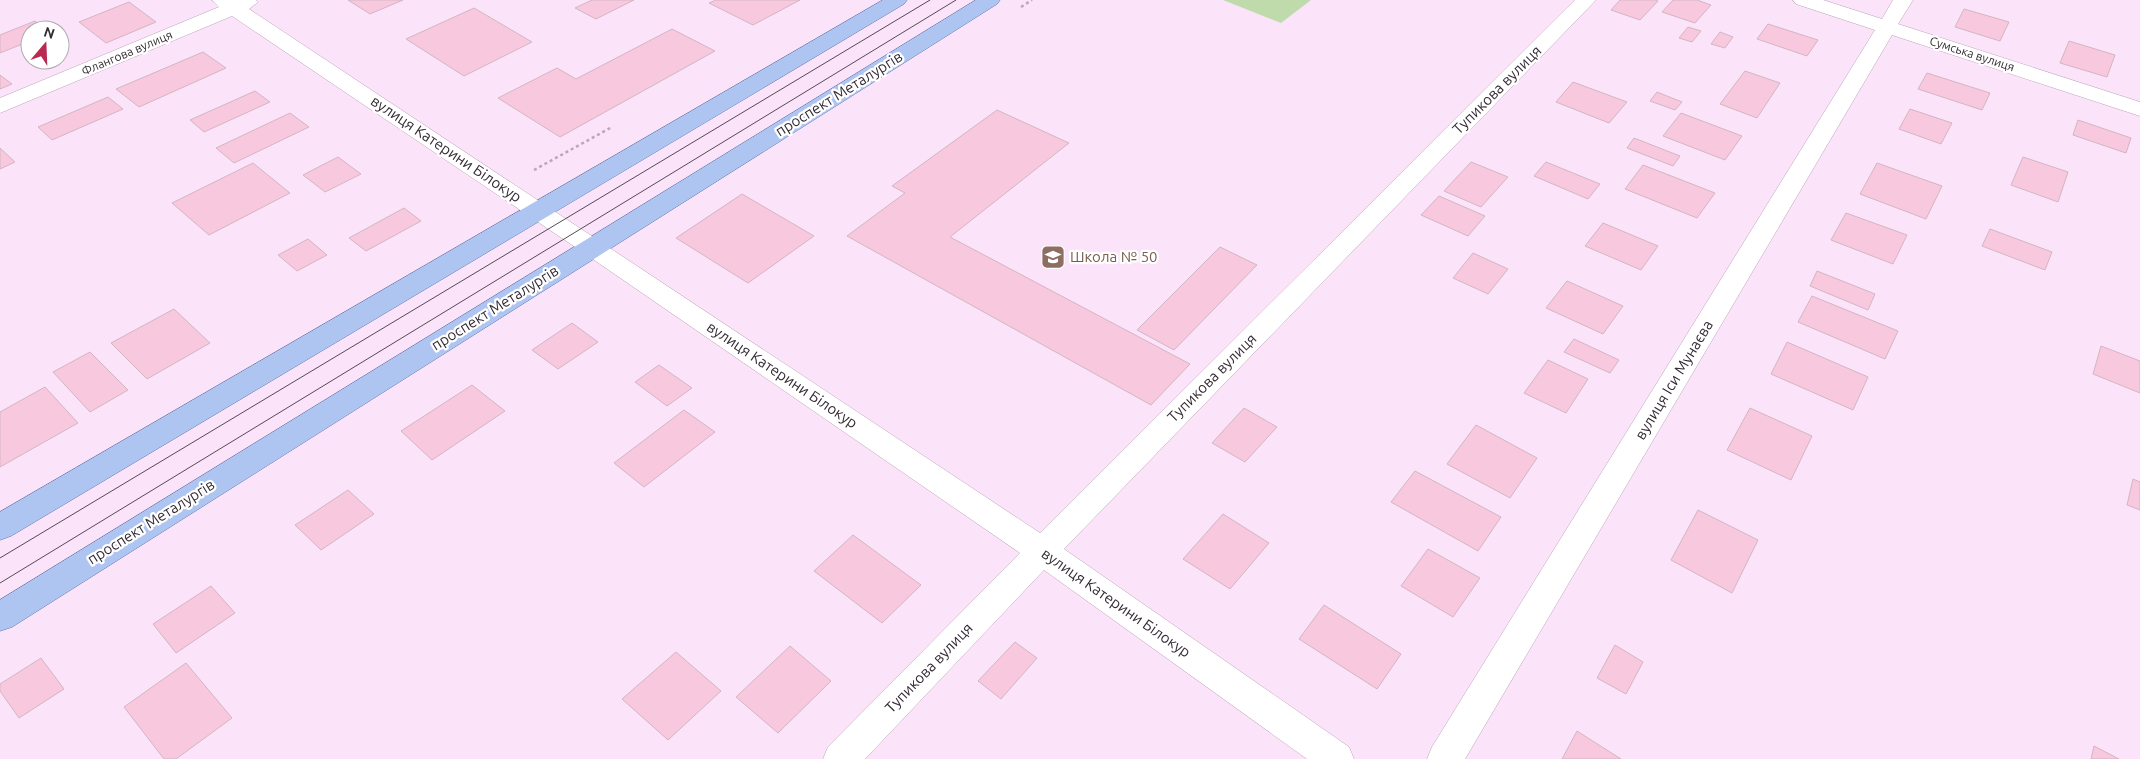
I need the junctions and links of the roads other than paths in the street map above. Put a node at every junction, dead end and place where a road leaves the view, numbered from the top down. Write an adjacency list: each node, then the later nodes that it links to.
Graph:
1 (897, 0): 10 (main road)
2 (990, 0): 11 (main road, проспект Металургів)
3 (1586, 0): 13 (street, Тупикова вулиця)
4 (1803, 0): 7 (street, Сумська вулиця)
5 (1903, 0): 7 (street, вулиця Іси Мунаєва)
6 (236, 3): 8 (street, Флангова вулиця); 10 (street, вулиця Катерини Білокур)
7 (1887, 27): 9 (street, Сумська вулиця); 17 (street, вулиця Іси Мунаєва)
8 (0, 106)
9 (2140, 109)
10 (538, 210): 11 (street, вулиця Катерини Білокур); 12 (main road)
11 (593, 247): 13 (street, вулиця Катерини Білокур); 14 (main road, проспект Металургів)
12 (0, 526)
13 (1042, 550): 15 (street, Тупикова вулиця); 16 (street, вулиця Катерини Білокур)
14 (0, 617)
15 (841, 759)
16 (1336, 759)
17 (1445, 759)

